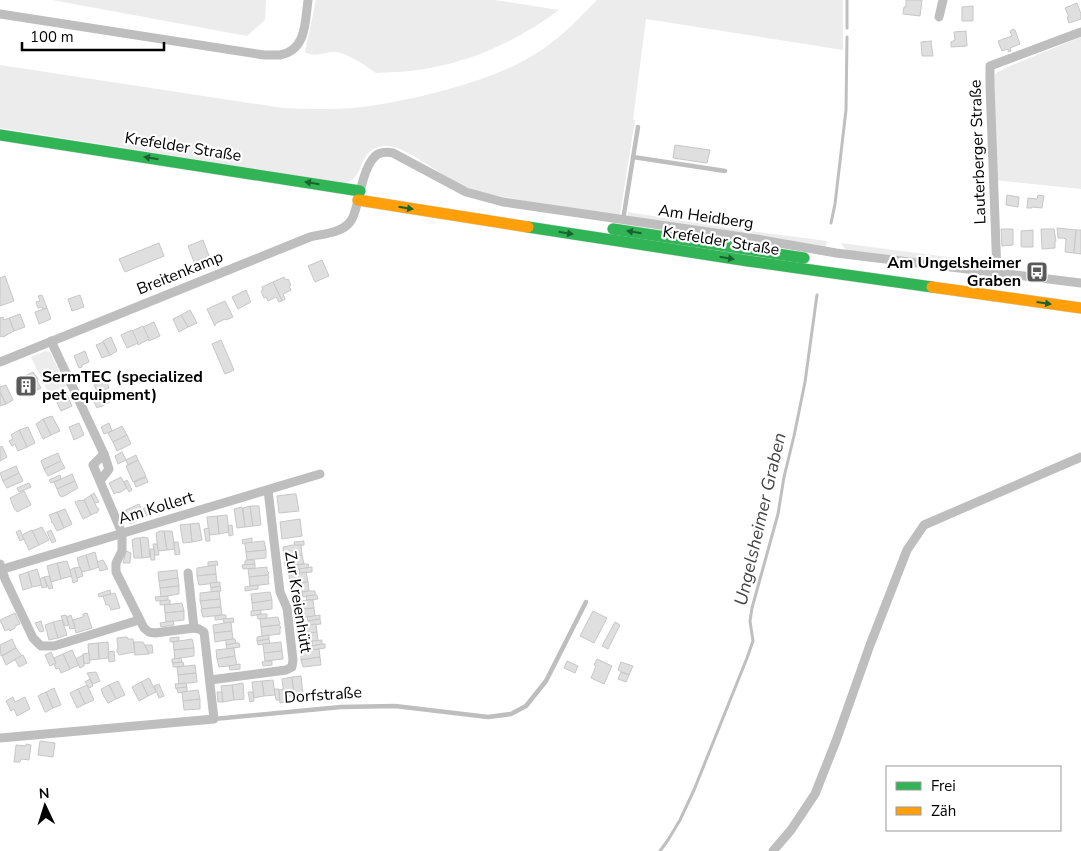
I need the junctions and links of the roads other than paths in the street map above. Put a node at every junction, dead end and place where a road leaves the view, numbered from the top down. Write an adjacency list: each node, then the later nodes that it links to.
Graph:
1 (308, 0): 3 (street)
2 (944, 0): 4 (street)
3 (0, 14)
4 (939, 17)
5 (1081, 32): 13 (street, Lauterberger Straße)
6 (638, 127): 9 (lane)
7 (0, 135): 11 (main road, Krefelder Straße, one-way to 7)
8 (0, 145): 11 (main road, Krefelder Straße)
9 (633, 157): 10 (lane); 12 (lane)
10 (725, 172)
11 (359, 196): 12 (street, Am Heidberg); 15 (main road, Krefelder Straße, one-way to 11); 16 (main road, Krefelder Straße, one-way to 16); 17 (street, Breitenkamp)
12 (623, 220): 13 (street, Am Heidberg)
13 (997, 273): 14 (street, Am Heidberg)
14 (1081, 283)
15 (1081, 297)
16 (1081, 308)
17 (51, 341): 18 (street, Breitenkamp); 19 (street)
18 (0, 362)
19 (104, 454): 22 (street); 22 (street)
20 (1081, 456): 33 (street)
21 (320, 474): 23 (street, Am Kollert)
22 (100, 480): 24 (street)
23 (268, 490): 24 (street, Am Kollert); 30 (street, Zur Kreienhütt)
24 (122, 533): 25 (street, Am Kollert); 28 (street)
25 (1, 568): 28 (street)
26 (188, 573): 29 (street)
27 (586, 602): 31 (lane, Dorfstraße)
28 (139, 620): 29 (street)
29 (194, 628): 30 (street)
30 (210, 680): 31 (street)
31 (214, 719): 32 (street, Dorfstraße)
32 (0, 738)
33 (773, 851)

